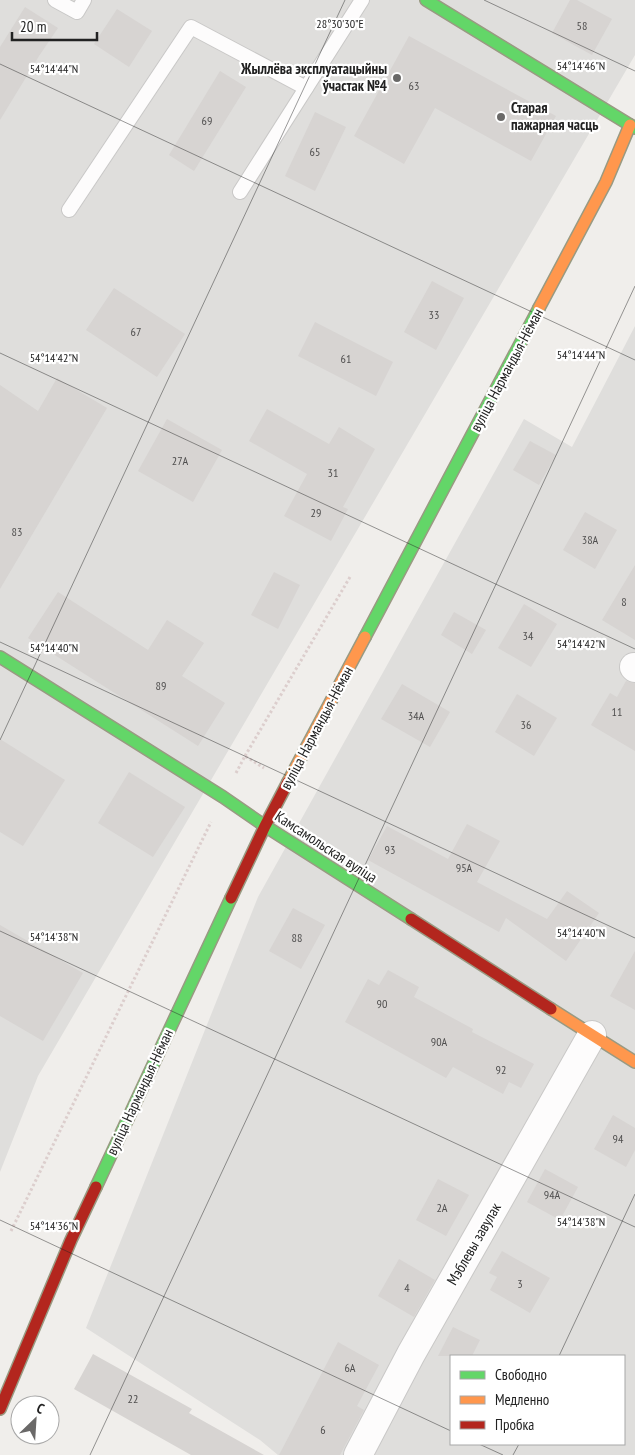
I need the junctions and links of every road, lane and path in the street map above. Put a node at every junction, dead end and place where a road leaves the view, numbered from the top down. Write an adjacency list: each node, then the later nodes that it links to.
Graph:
1 (55, 0): 2 (lane)
2 (84, 0)
3 (362, 0): 5 (lane)
4 (426, 0): 6 (street)
5 (306, 88): 7 (lane); 8 (lane)
6 (633, 122): 15 (street, вуліца Нармандыя-Нёман)
7 (240, 192)
8 (69, 210)
9 (350, 577): 11 (path)
10 (0, 657): 15 (street, Камсамольская вуліца)
11 (244, 756): 12 (path); 13 (path)
12 (269, 771)
13 (234, 776)
14 (211, 822): 18 (path)
15 (265, 826): 16 (street, Камсамольская вуліца); 19 (street, вуліца Нармандыя-Нёман)
16 (592, 1035): 17 (street, Камсамольская вуліца); 20 (street, Мэблевы завулак)
17 (635, 1062)
18 (11, 1231)
19 (0, 1409)
20 (358, 1455)

